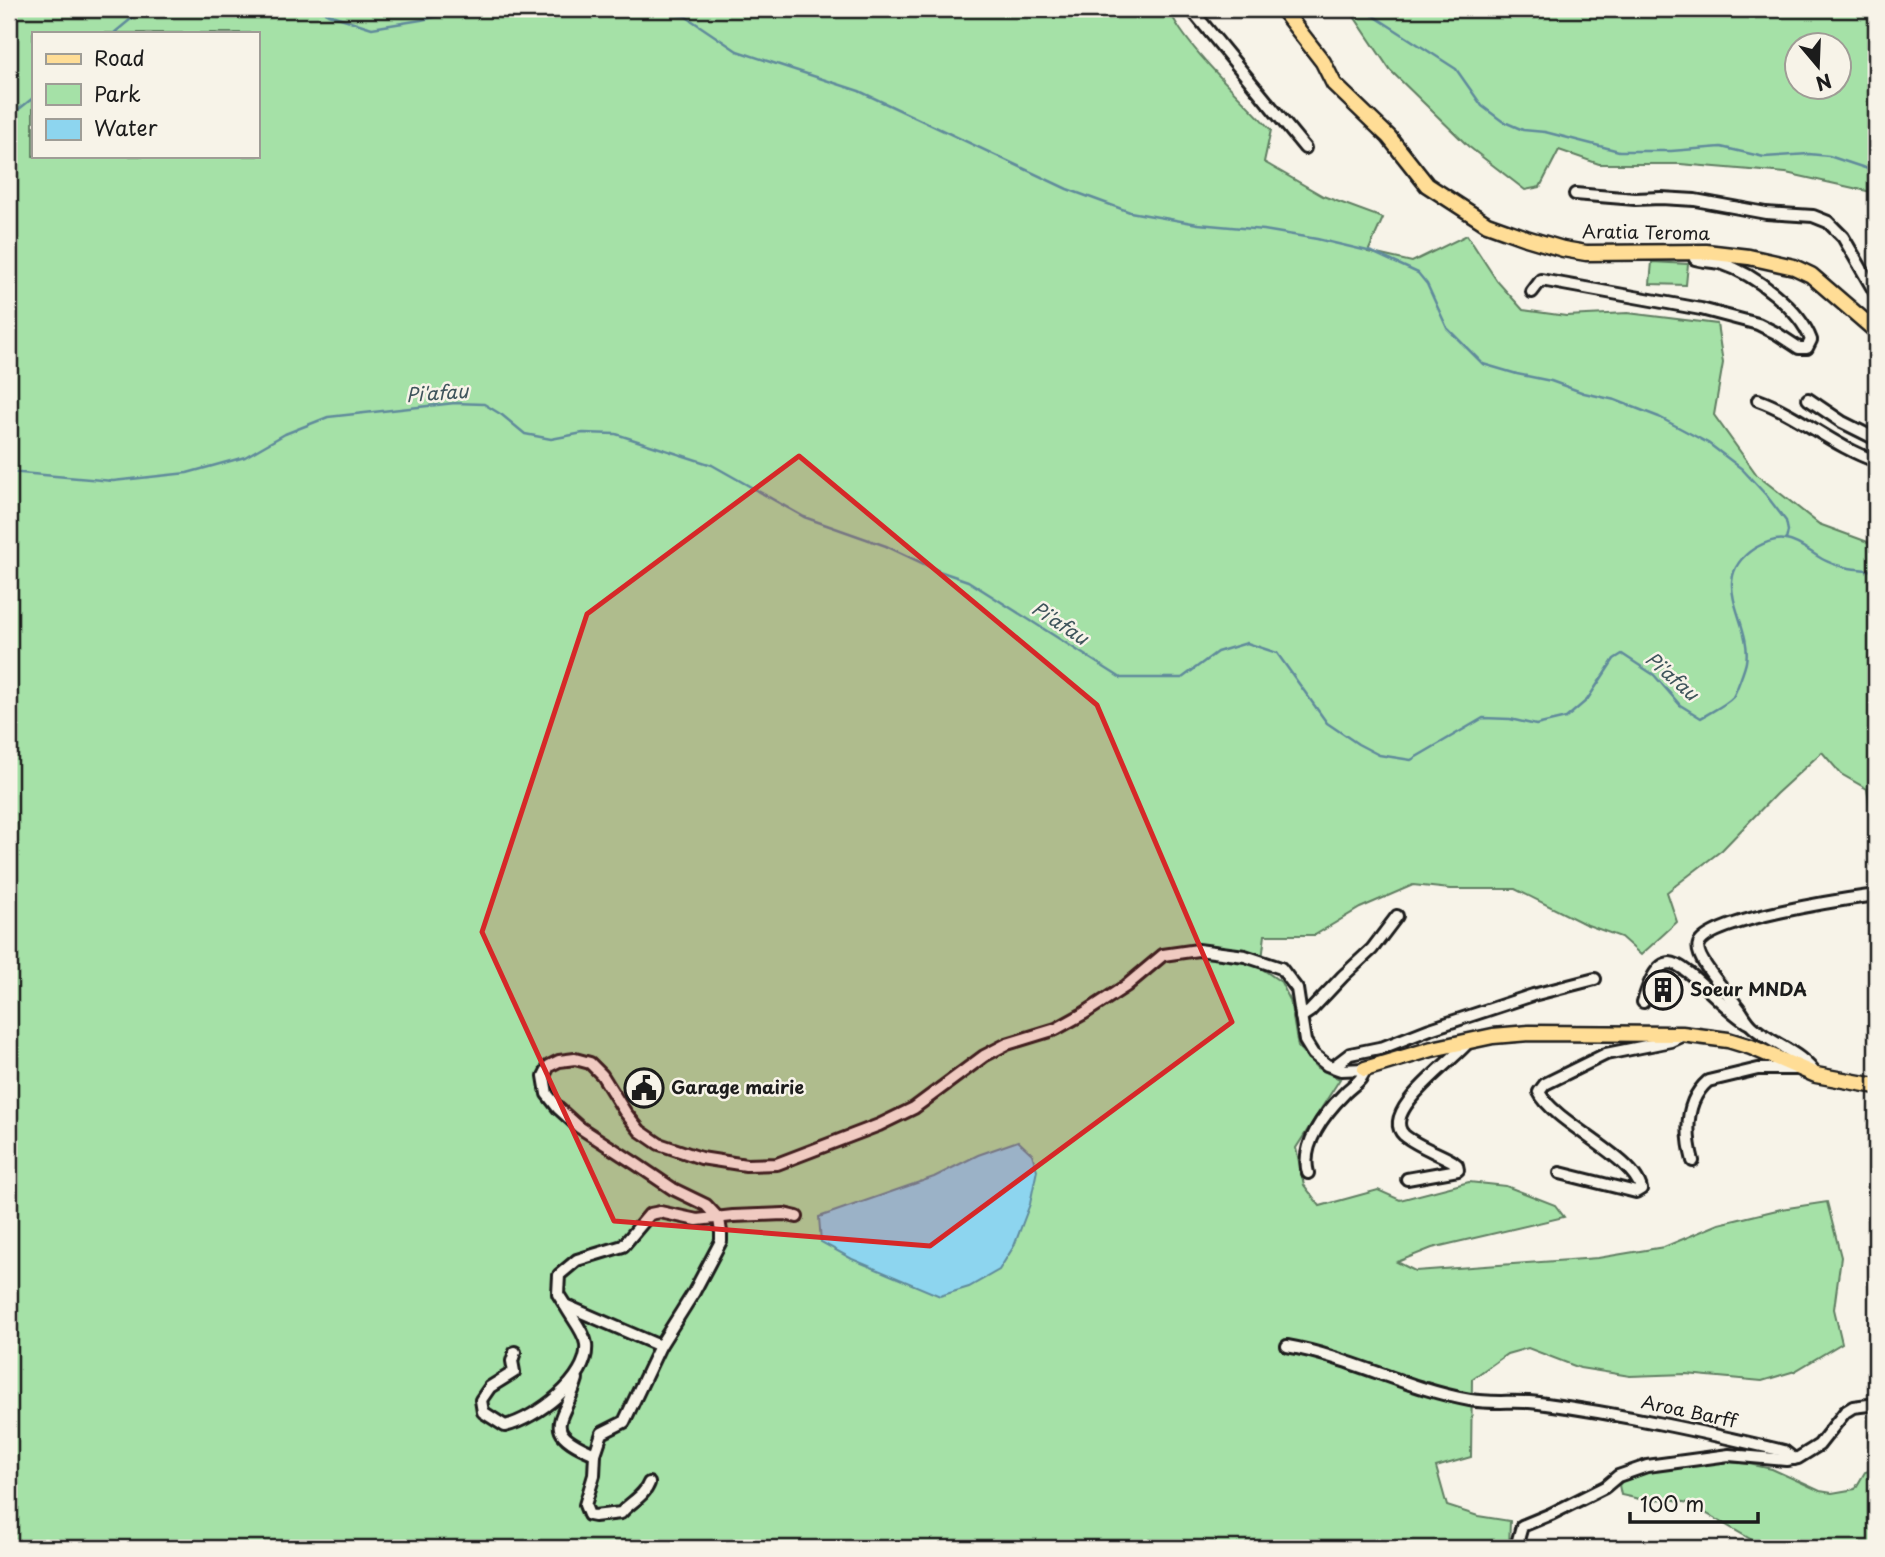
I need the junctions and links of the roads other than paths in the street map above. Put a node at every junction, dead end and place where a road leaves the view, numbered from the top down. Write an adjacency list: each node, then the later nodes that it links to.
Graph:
1 (1191, 9): 3 (street)
2 (1282, 9): 5 (main road, Aratia Teroma)
3 (1306, 148)
4 (1575, 194): 7 (street)
5 (1693, 252): 6 (street); 8 (main road, Aratia Teroma)
6 (1532, 292)
7 (1876, 294)
8 (1876, 331)
9 (1808, 399): 11 (street)
10 (1758, 400): 12 (street)
11 (1876, 439)
12 (1876, 461)
13 (1876, 895): 18 (street)
14 (1397, 916): 17 (street)
15 (1595, 979): 21 (street)
16 (1643, 1002): 18 (street)
17 (1301, 1017): 21 (street); 30 (street)
18 (1750, 1024): 24 (street)
19 (1686, 1034): 20 (main road); 23 (main road); 28 (street)
20 (1470, 1040): 22 (main road); 29 (street)
21 (1333, 1067): 22 (street)
22 (1365, 1069): 27 (street)
23 (1799, 1069): 24 (main road); 26 (street)
24 (1816, 1075): 25 (main road)
25 (1876, 1086)
26 (1693, 1161)
27 (1308, 1172)
28 (1560, 1173)
29 (1407, 1180)
30 (717, 1216): 31 (street); 32 (street); 33 (street)
31 (797, 1217)
32 (565, 1305): 33 (street); 36 (street)
33 (660, 1346): 38 (street)
34 (1287, 1346): 39 (street, Aroa Barff)
35 (515, 1352): 36 (street)
36 (583, 1363): 38 (street)
37 (1876, 1404): 39 (street)
38 (595, 1454): 40 (street)
39 (1794, 1459): 41 (street, Aroa Barff)
40 (649, 1483)
41 (1522, 1548)

